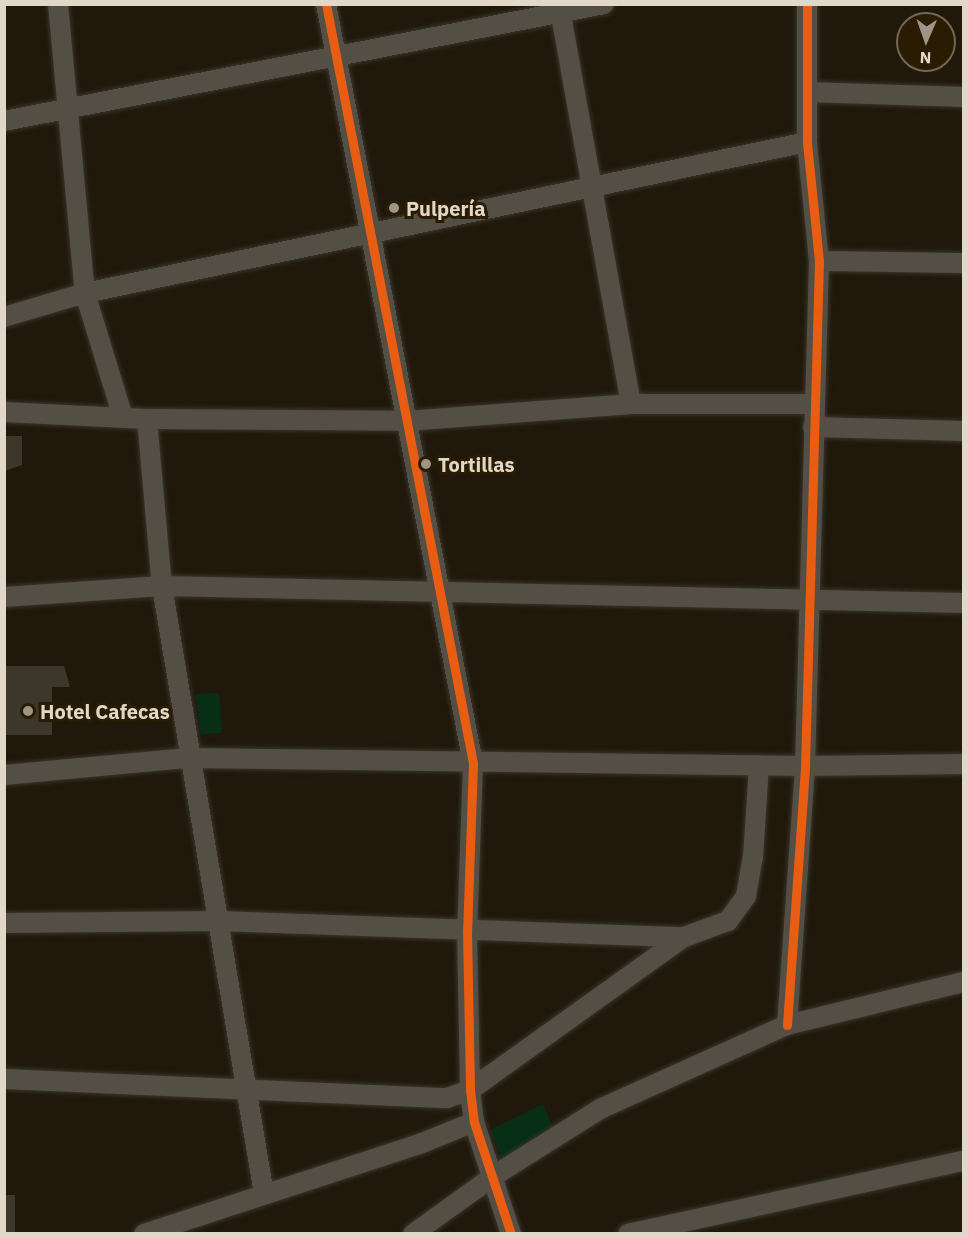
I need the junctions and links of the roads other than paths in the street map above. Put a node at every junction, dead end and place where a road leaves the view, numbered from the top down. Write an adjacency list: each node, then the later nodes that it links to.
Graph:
1 (58, 4): 9 (street)
2 (326, 4): 6 (street)
3 (604, 4): 5 (street)
4 (807, 4): 7 (street)
5 (560, 9): 6 (street); 12 (street)
6 (336, 56): 9 (street); 13 (street)
7 (808, 92): 8 (street); 11 (street)
8 (963, 97)
9 (65, 109): 10 (street); 16 (street)
10 (4, 121)
11 (807, 142): 12 (street); 14 (street)
12 (591, 188): 13 (street); 18 (street)
13 (370, 236): 16 (street); 23 (street)
14 (819, 261): 15 (street); 19 (street)
15 (963, 263)
16 (85, 293): 17 (street); 21 (street)
17 (4, 317)
18 (631, 404): 19 (street); 23 (street)
19 (813, 404): 24 (street)
20 (4, 412): 21 (street)
21 (123, 417): 22 (street)
22 (147, 419): 23 (street); 26 (street)
23 (406, 421): 27 (street)
24 (813, 427): 25 (street); 29 (street)
25 (963, 431)
26 (162, 586): 27 (street); 28 (street); 31 (street)
27 (440, 592): 29 (street); 32 (street)
28 (4, 597)
29 (812, 600): 30 (street); 35 (street)
30 (963, 603)
31 (188, 758): 32 (street); 36 (street); 37 (street)
32 (473, 763): 34 (street); 39 (street)
33 (963, 764): 35 (street)
34 (759, 765): 35 (street); 40 (street)
35 (805, 766): 42 (street)
36 (4, 775)
37 (219, 921): 38 (street); 39 (street); 44 (street)
38 (4, 923)
39 (467, 931): 40 (street); 45 (street)
40 (684, 938): 45 (street)
41 (963, 982): 42 (street)
42 (787, 1025): 48 (street)
43 (4, 1079): 44 (street)
44 (244, 1090): 45 (street); 49 (street)
45 (470, 1090): 46 (street)
46 (474, 1122): 48 (street); 49 (street)
47 (963, 1161): 53 (street)
48 (495, 1175): 51 (street); 52 (street)
49 (264, 1194): 50 (street)
50 (144, 1233)
51 (413, 1233)
52 (511, 1233)
53 (628, 1233)

